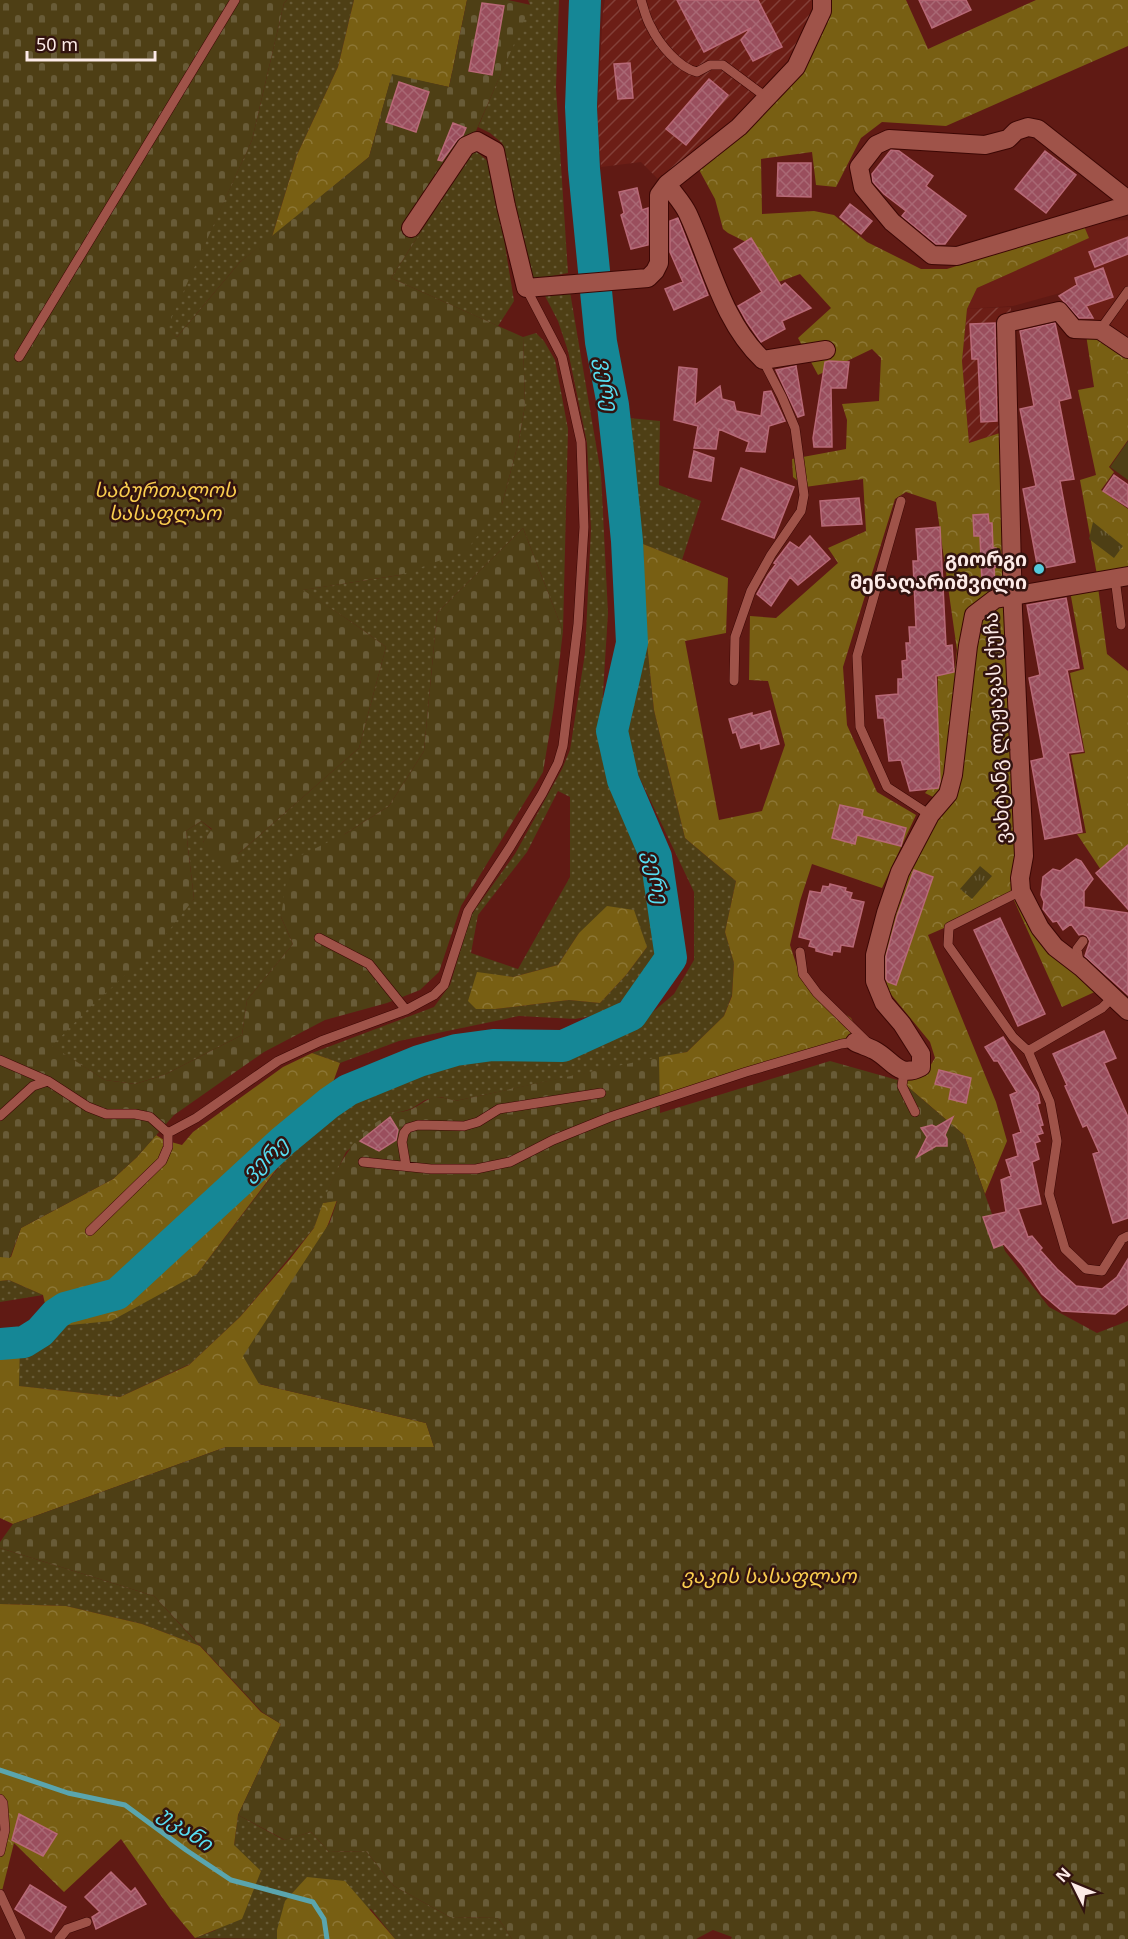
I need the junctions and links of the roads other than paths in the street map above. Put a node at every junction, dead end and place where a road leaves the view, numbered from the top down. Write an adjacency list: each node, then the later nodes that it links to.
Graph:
1 (236, 0): 13 (lane)
2 (641, 0): 4 (lane)
3 (822, 0): 4 (street)
4 (766, 98): 5 (street)
5 (667, 184): 8 (street); 14 (street)
6 (1128, 202): 6 (street)
7 (411, 228): 8 (street)
8 (526, 288): 27 (lane)
9 (1128, 291): 10 (lane)
10 (1100, 330): 11 (street, ვახტანგ ლეჟავას ქუჩა); 17 (street, ვახტანგ ლეჟავას ქუჩა)
11 (1128, 349)
12 (826, 350): 14 (street)
13 (19, 357)
14 (764, 360): 19 (lane)
15 (901, 501): 20 (lane)
16 (1122, 577): 17 (street); 18 (lane)
17 (1012, 594): 20 (street); 21 (street, ვახტანგ ლეჟავას ქუჩა)
18 (1121, 625)
19 (734, 681)
20 (930, 814): 33 (street)
21 (1021, 891): 25 (street); 31 (lane)
22 (319, 938): 27 (lane)
23 (1083, 941): 25 (lane)
24 (800, 952): 30 (lane)
25 (1081, 967): 26 (street)
26 (1113, 998): 28 (street); 31 (lane)
27 (406, 1010): 38 (lane)
28 (1128, 1011)
29 (855, 1042): 30 (street); 40 (lane)
30 (875, 1050): 33 (street)
31 (1028, 1051): 42 (lane)
32 (0, 1060): 34 (lane)
33 (904, 1072): 36 (lane)
34 (48, 1081): 37 (lane); 38 (lane)
35 (601, 1093): 40 (lane)
36 (915, 1112)
37 (0, 1116)
38 (168, 1133): 41 (lane)
39 (363, 1162): 40 (lane)
40 (406, 1166)
41 (90, 1231)
42 (1128, 1236)
43 (0, 1799): 44 (lane)
44 (0, 1852)
45 (0, 1894): 47 (lane)
46 (87, 1922): 48 (lane)
47 (21, 1939)
48 (59, 1939)

